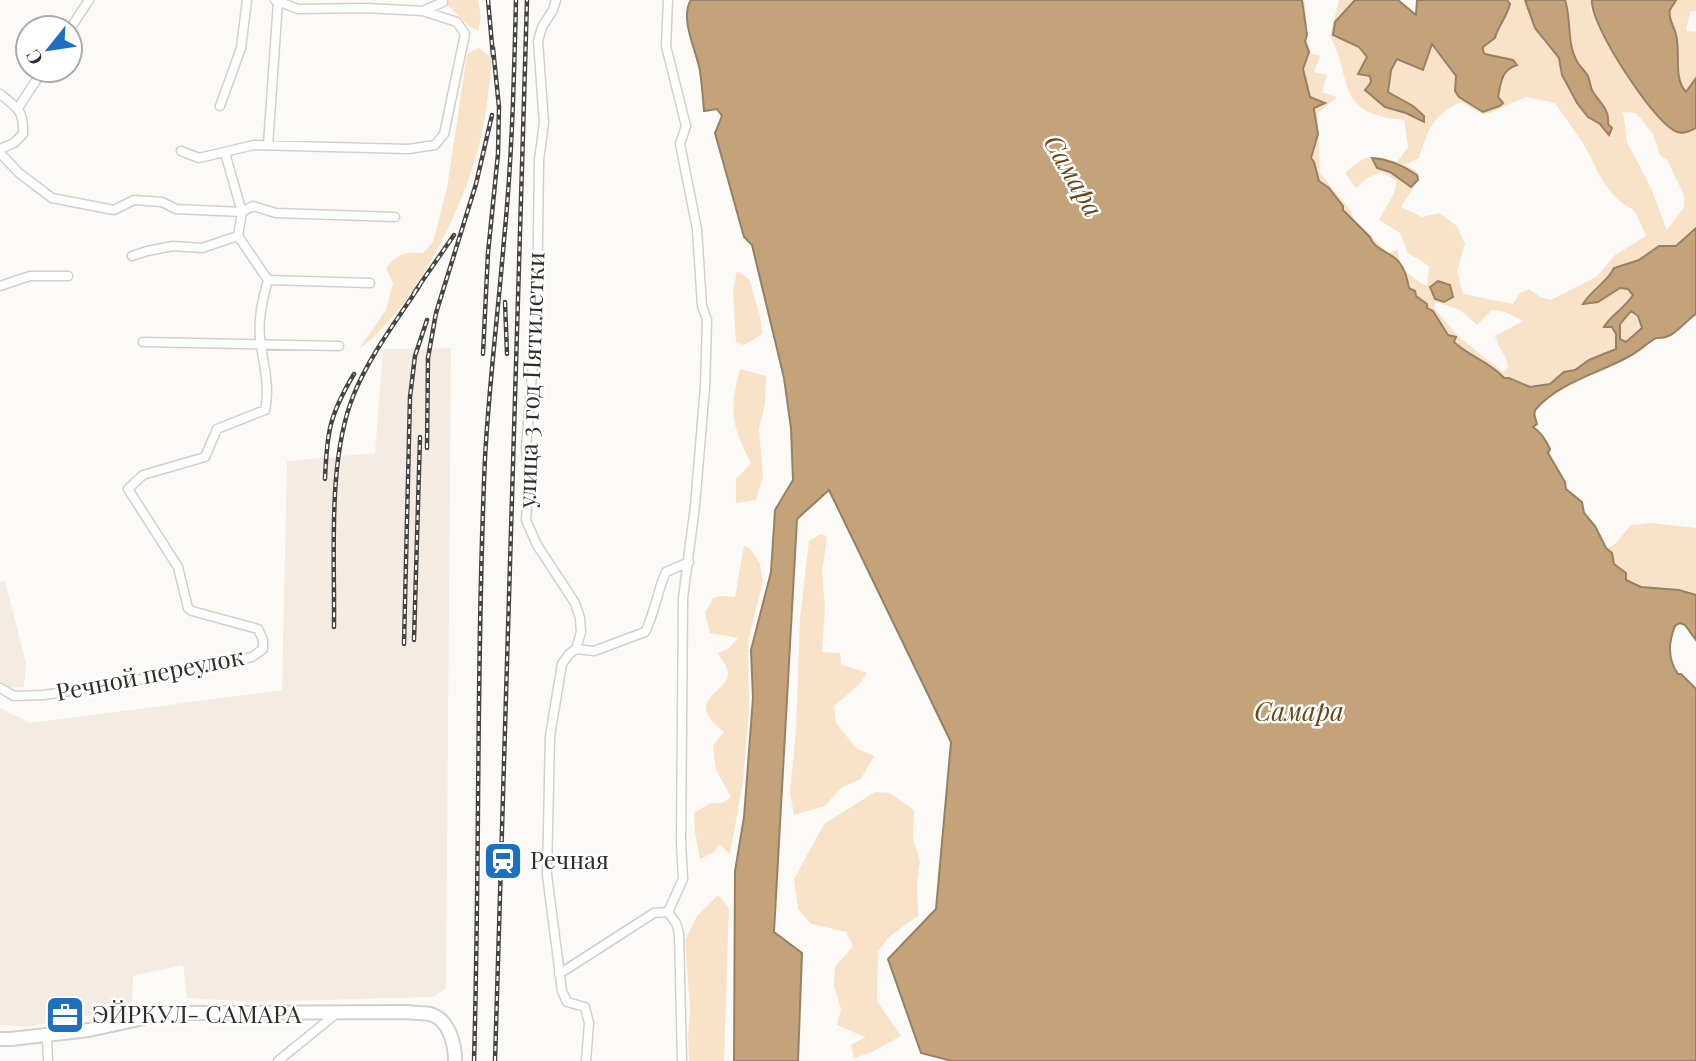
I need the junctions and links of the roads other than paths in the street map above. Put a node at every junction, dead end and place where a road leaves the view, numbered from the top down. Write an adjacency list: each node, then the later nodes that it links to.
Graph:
1 (247, 0): 9 (street)
2 (556, 0): 27 (street, улица 3 год Пятилетки)
3 (668, 0): 26 (street)
4 (276, 1): 6 (street); 11 (street)
5 (443, 2): 6 (street)
6 (423, 11): 11 (street)
7 (34, 84): 10 (street)
8 (0, 94): 10 (street)
9 (220, 106)
10 (18, 108): 12 (street)
11 (268, 145): 14 (street)
12 (0, 151): 15 (street)
13 (181, 151): 14 (street)
14 (225, 153): 15 (street)
15 (242, 212): 16 (street); 17 (street)
16 (395, 217)
17 (239, 236): 18 (street); 20 (street)
18 (132, 256)
19 (68, 276): 22 (street)
20 (268, 280): 21 (street); 24 (street, Речной переулок)
21 (370, 283)
22 (0, 286)
23 (143, 342): 24 (street)
24 (261, 344): 25 (street); 28 (street, Речной переулок)
25 (339, 346)
26 (689, 562): 27 (street); 29 (street)
27 (576, 649): 30 (street, улица 3 год Пятилетки)
28 (0, 688)
29 (668, 912): 30 (street); 38 (street)
30 (559, 974): 37 (street, улица 3 год Пятилетки)
31 (337, 1013): 32 (street); 35 (street); 36 (street)
32 (47, 1036): 33 (street); 34 (street)
33 (0, 1039)
34 (48, 1061)
35 (278, 1061)
36 (455, 1061)
37 (586, 1061)
38 (682, 1061)

